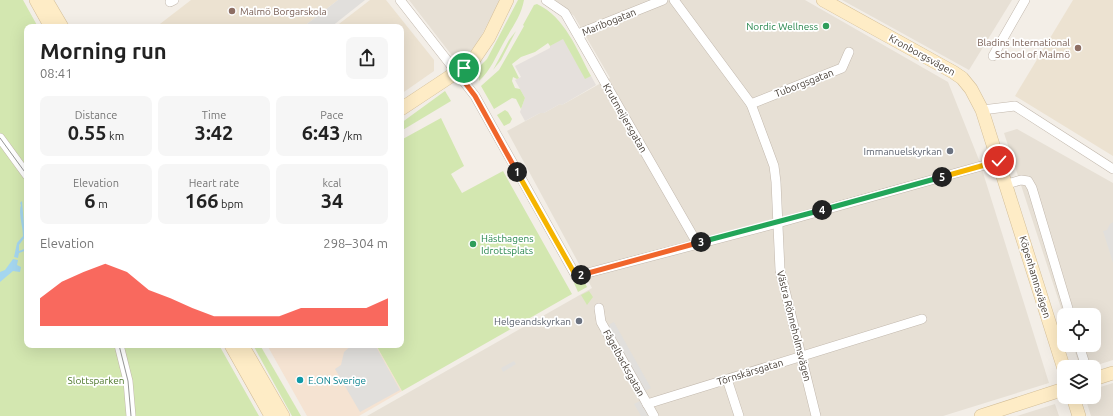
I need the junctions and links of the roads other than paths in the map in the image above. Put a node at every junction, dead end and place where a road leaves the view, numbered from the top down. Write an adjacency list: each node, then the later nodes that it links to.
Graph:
1 (36, 0): 10 (street)
2 (46, 0): 11 (street)
3 (400, 0): 15 (street)
4 (507, 0): 15 (street)
5 (546, 0): 12 (street, Krutmeijersgatan)
6 (663, 0): 12 (street, Maribogatan)
7 (674, 0): 16 (street, Västra Rönneholmsvägen)
8 (823, 0): 18 (street, Kronborgsvägen)
9 (1025, 0): 14 (street)
10 (49, 24)
11 (60, 24)
12 (578, 34): 25 (street, Krutmeijersgatan)
13 (849, 52): 16 (street, Tuborgsgatan)
14 (993, 56)
15 (457, 72): 17 (street); 25 (street)
16 (751, 104): 24 (street, Västra Rönneholmsvägen)
17 (404, 107)
18 (982, 110): 20 (street, Köpenhamnsvägen); 21 (street)
19 (0, 138): 22 (street)
20 (999, 161): 23 (street, Köpenhamnsvägen); 24 (street)
21 (1113, 169)
22 (24, 171)
23 (1007, 184): 27 (street); 33 (street, Köpenhamnsvägen)
24 (778, 223): 25 (street); 32 (street, Västra Rönneholmsvägen)
25 (697, 243)
26 (599, 308): 38 (street, Fågelbacksgatan)
27 (1068, 308)
28 (922, 319): 32 (street, Törnskärsgatan)
29 (120, 348): 40 (street)
30 (233, 348): 41 (street)
31 (244, 348): 42 (street)
32 (801, 357): 36 (street, Törnskärsgatan); 45 (street, Västra Rönneholmsvägen)
33 (1061, 360)
34 (1113, 373): 35 (street)
35 (1101, 377)
36 (727, 379): 38 (street, Törnskärsgatan); 44 (street)
37 (1057, 391): 46 (street)
38 (647, 404): 43 (street, Fågelbacksgatan)
39 (1075, 404): 47 (street)
40 (130, 416)
41 (271, 416)
42 (283, 416)
43 (654, 416)
44 (739, 416)
45 (816, 416)
46 (981, 416)
47 (1079, 416)

